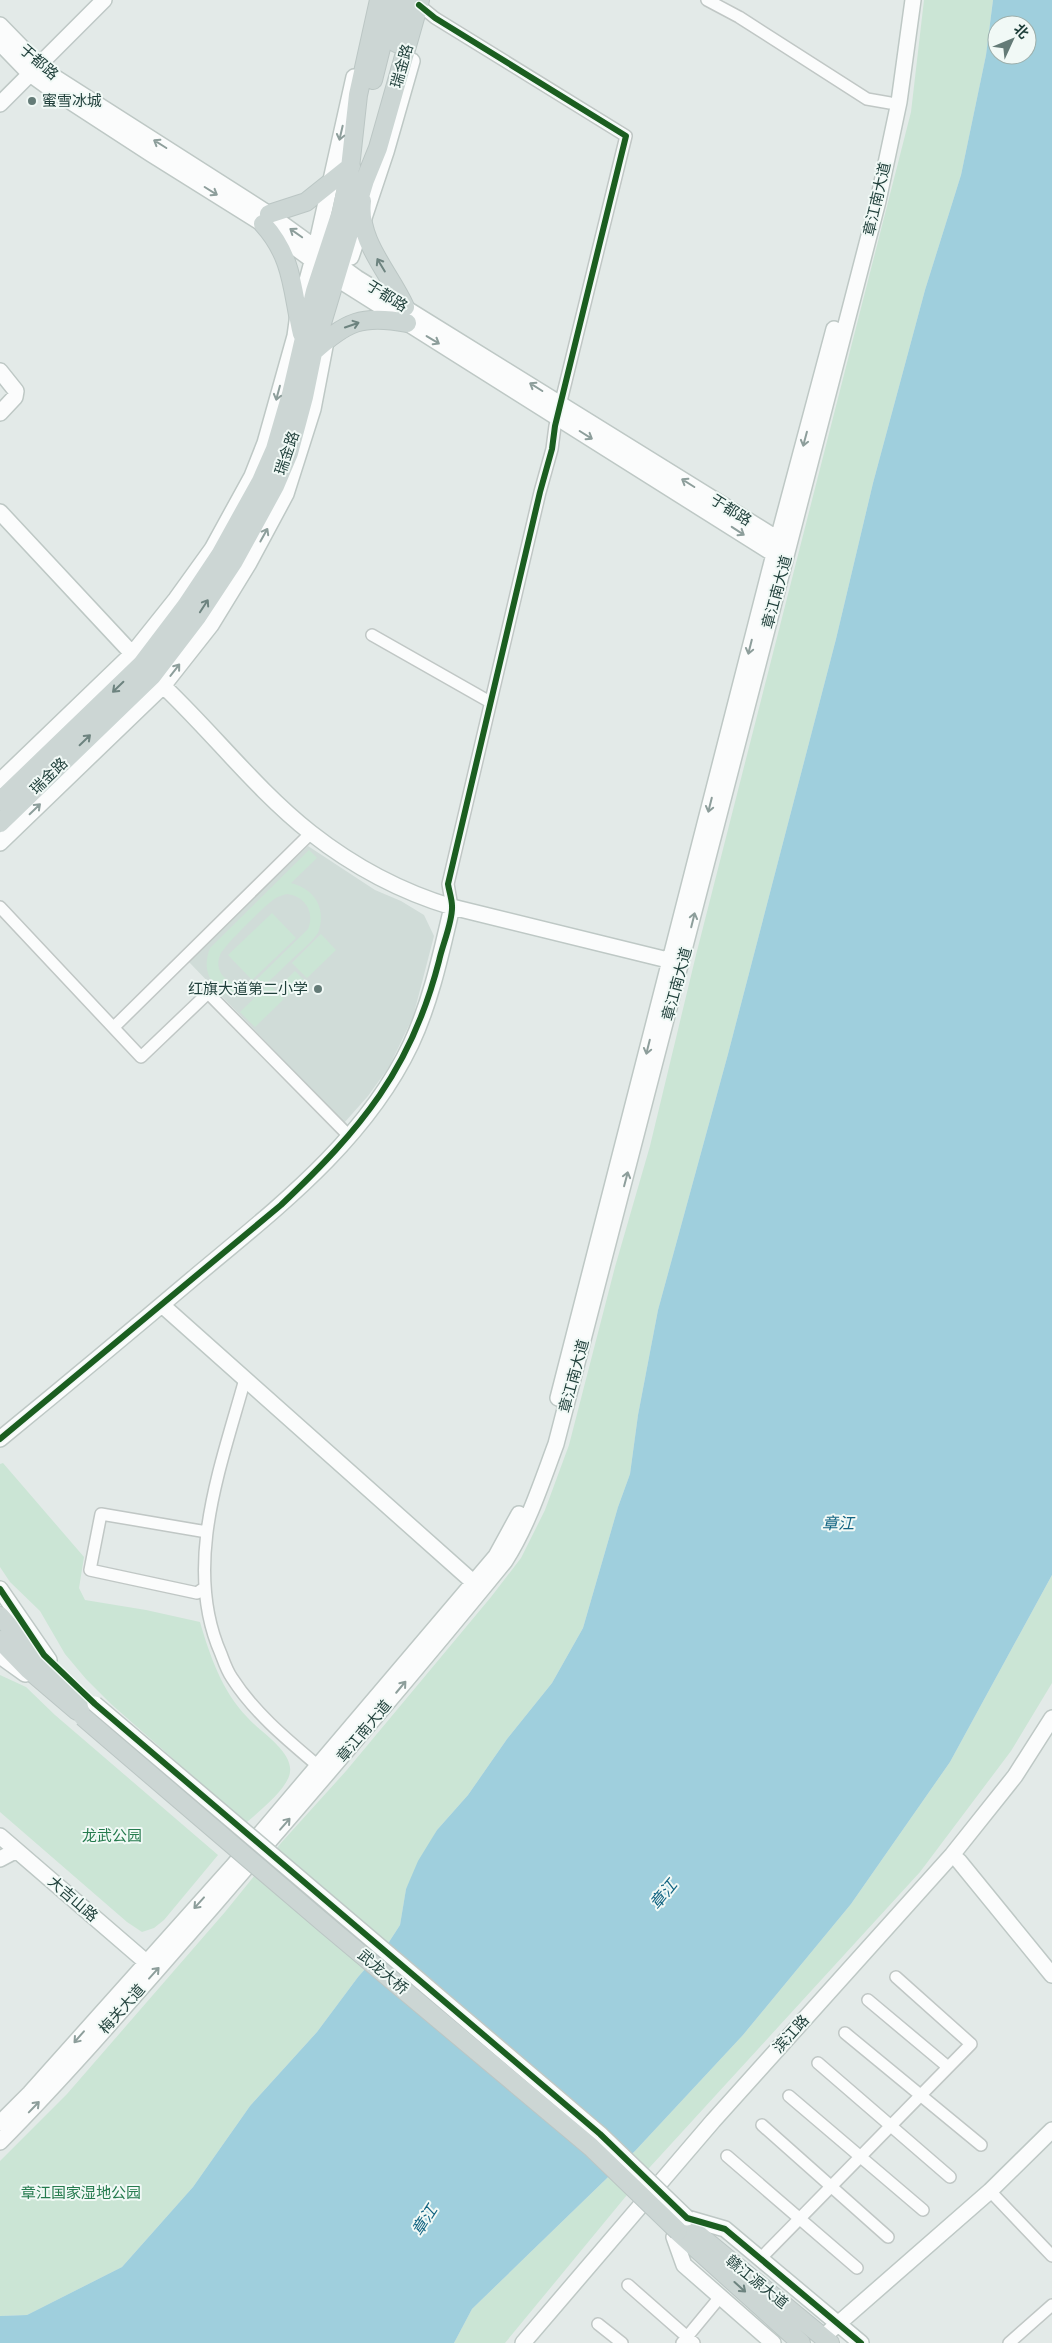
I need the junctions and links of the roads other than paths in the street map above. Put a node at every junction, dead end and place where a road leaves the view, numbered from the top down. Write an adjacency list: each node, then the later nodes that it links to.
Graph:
1 (104, 0): 11 (main road)
2 (371, 0): 16 (main road, one-way to 16)
3 (379, 0): 14 (main road, 瑞金路)
4 (393, 0): 14 (main road)
5 (707, 0): 12 (street)
6 (905, 0): 12 (main road, 章江南大道)
7 (913, 0): 27 (main road, 章江南大道)
8 (420, 3): 15 (main road, 瑞金路); 18 (main road); 24 (street)
9 (0, 25): 11 (main road, 于都路)
10 (0, 43): 11 (main road, 于都路)
11 (35, 70): 13 (main road); 17 (main road, 于都路)
12 (890, 103): 27 (main road, 章江南大道, one-way to 27)
13 (0, 104)
14 (350, 168): 16 (main road); 19 (main road, 瑞金路)
15 (365, 180): 18 (main road); 19 (main road, 瑞金路)
16 (330, 184): 17 (main road); 19 (main road)
17 (266, 219): 19 (main road, 于都路); 20 (main road)
18 (363, 219): 19 (main road); 21 (main road, one-way to 18)
19 (330, 265): 20 (main road); 21 (main road, 于都路); 22 (main road, 瑞金路)
20 (298, 314): 22 (main road); 29 (main road, one-way to 29)
21 (406, 315): 22 (main road, one-way to 21); 24 (main road, 于都路)
22 (314, 345): 29 (main road, 瑞金路)
23 (0, 371): 25 (main road)
24 (559, 410): 27 (main road, 于都路); 30 (street)
25 (0, 413)
26 (0, 512): 29 (main road)
27 (781, 550): 38 (main road, 章江南大道)
28 (372, 635): 30 (street)
29 (147, 670): 31 (main road); 32 (main road, 瑞金路, one-way to 32); 33 (main road, 瑞金路, one-way to 29); 34 (main road); 35 (main road, one-way to 29)
30 (490, 702): 37 (street)
31 (0, 781)
32 (0, 801)
33 (0, 823)
34 (312, 833): 37 (main road); 39 (street)
35 (0, 843)
36 (0, 907): 39 (street)
37 (452, 907): 38 (main road); 40 (main road)
38 (676, 962): 45 (main road, 章江南大道, one-way to 45); 54 (main road, 章江南大道, one-way to 38)
39 (114, 1027): 40 (street)
40 (349, 1136): 41 (main road)
41 (162, 1305): 42 (main road); 43 (main road)
42 (245, 1379): 44 (street); 45 (main road)
43 (0, 1440)
44 (207, 1532): 46 (street); 46 (street)
45 (473, 1582): 54 (main road, 章江南大道)
46 (204, 1588): 54 (street)
47 (0, 1589): 51 (main road)
48 (0, 1616): 51 (main road)
49 (0, 1640): 51 (main road)
50 (0, 1656): 51 (main road)
51 (87, 1713): 82 (main road, 武龙大桥)
52 (1052, 1718): 94 (main road, 滨江路)
53 (1052, 1736): 58 (main road, 滨江路)
54 (323, 1770): 59 (main road, 章江南大道)
55 (0, 1836): 56 (main road, 大吉山路)
56 (16, 1850): 57 (main road); 60 (main road, 大吉山路)
57 (0, 1859)
58 (959, 1861): 61 (main road); 95 (main road, 滨江路)
59 (236, 1870): 60 (main road, 梅关大道, one-way to 60); 73 (main road, 梅关大道, one-way to 59)
60 (146, 1962): 69 (main road, 梅关大道, one-way to 69)
61 (1052, 1974)
62 (896, 1977): 66 (street)
63 (868, 2000): 66 (street)
64 (845, 2033): 68 (street)
65 (818, 2064): 71 (street)
66 (948, 2067): 68 (street)
67 (790, 2096): 76 (street)
68 (921, 2096): 71 (street); 74 (street)
69 (0, 2123)
70 (762, 2125): 78 (street)
71 (891, 2126): 76 (street); 77 (street)
72 (1052, 2130): 79 (main road)
73 (0, 2142)
74 (981, 2145)
75 (727, 2156): 81 (street)
76 (861, 2156): 78 (street); 80 (street)
77 (950, 2177)
78 (831, 2186): 81 (street); 83 (street)
79 (990, 2191): 84 (street); 91 (main road)
80 (923, 2210)
81 (800, 2218): 85 (street); 86 (street)
82 (680, 2227): 85 (main road); 88 (main road); 92 (main road, 赣江源大道); 98 (main road, 赣江源大道, one-way to 98)
83 (888, 2237)
84 (1052, 2256)
85 (760, 2259): 91 (main road)
86 (857, 2268)
87 (628, 2285): 93 (street)
88 (720, 2297): 93 (street); 97 (main road)
89 (1052, 2305): 100 (street)
90 (598, 2324): 96 (street)
91 (838, 2324): 92 (main road); 99 (main road)
92 (827, 2340)
93 (687, 2341)
94 (523, 2343)
95 (534, 2343)
96 (622, 2343)
97 (773, 2343)
98 (802, 2343)
99 (860, 2343)
100 (1009, 2343)

